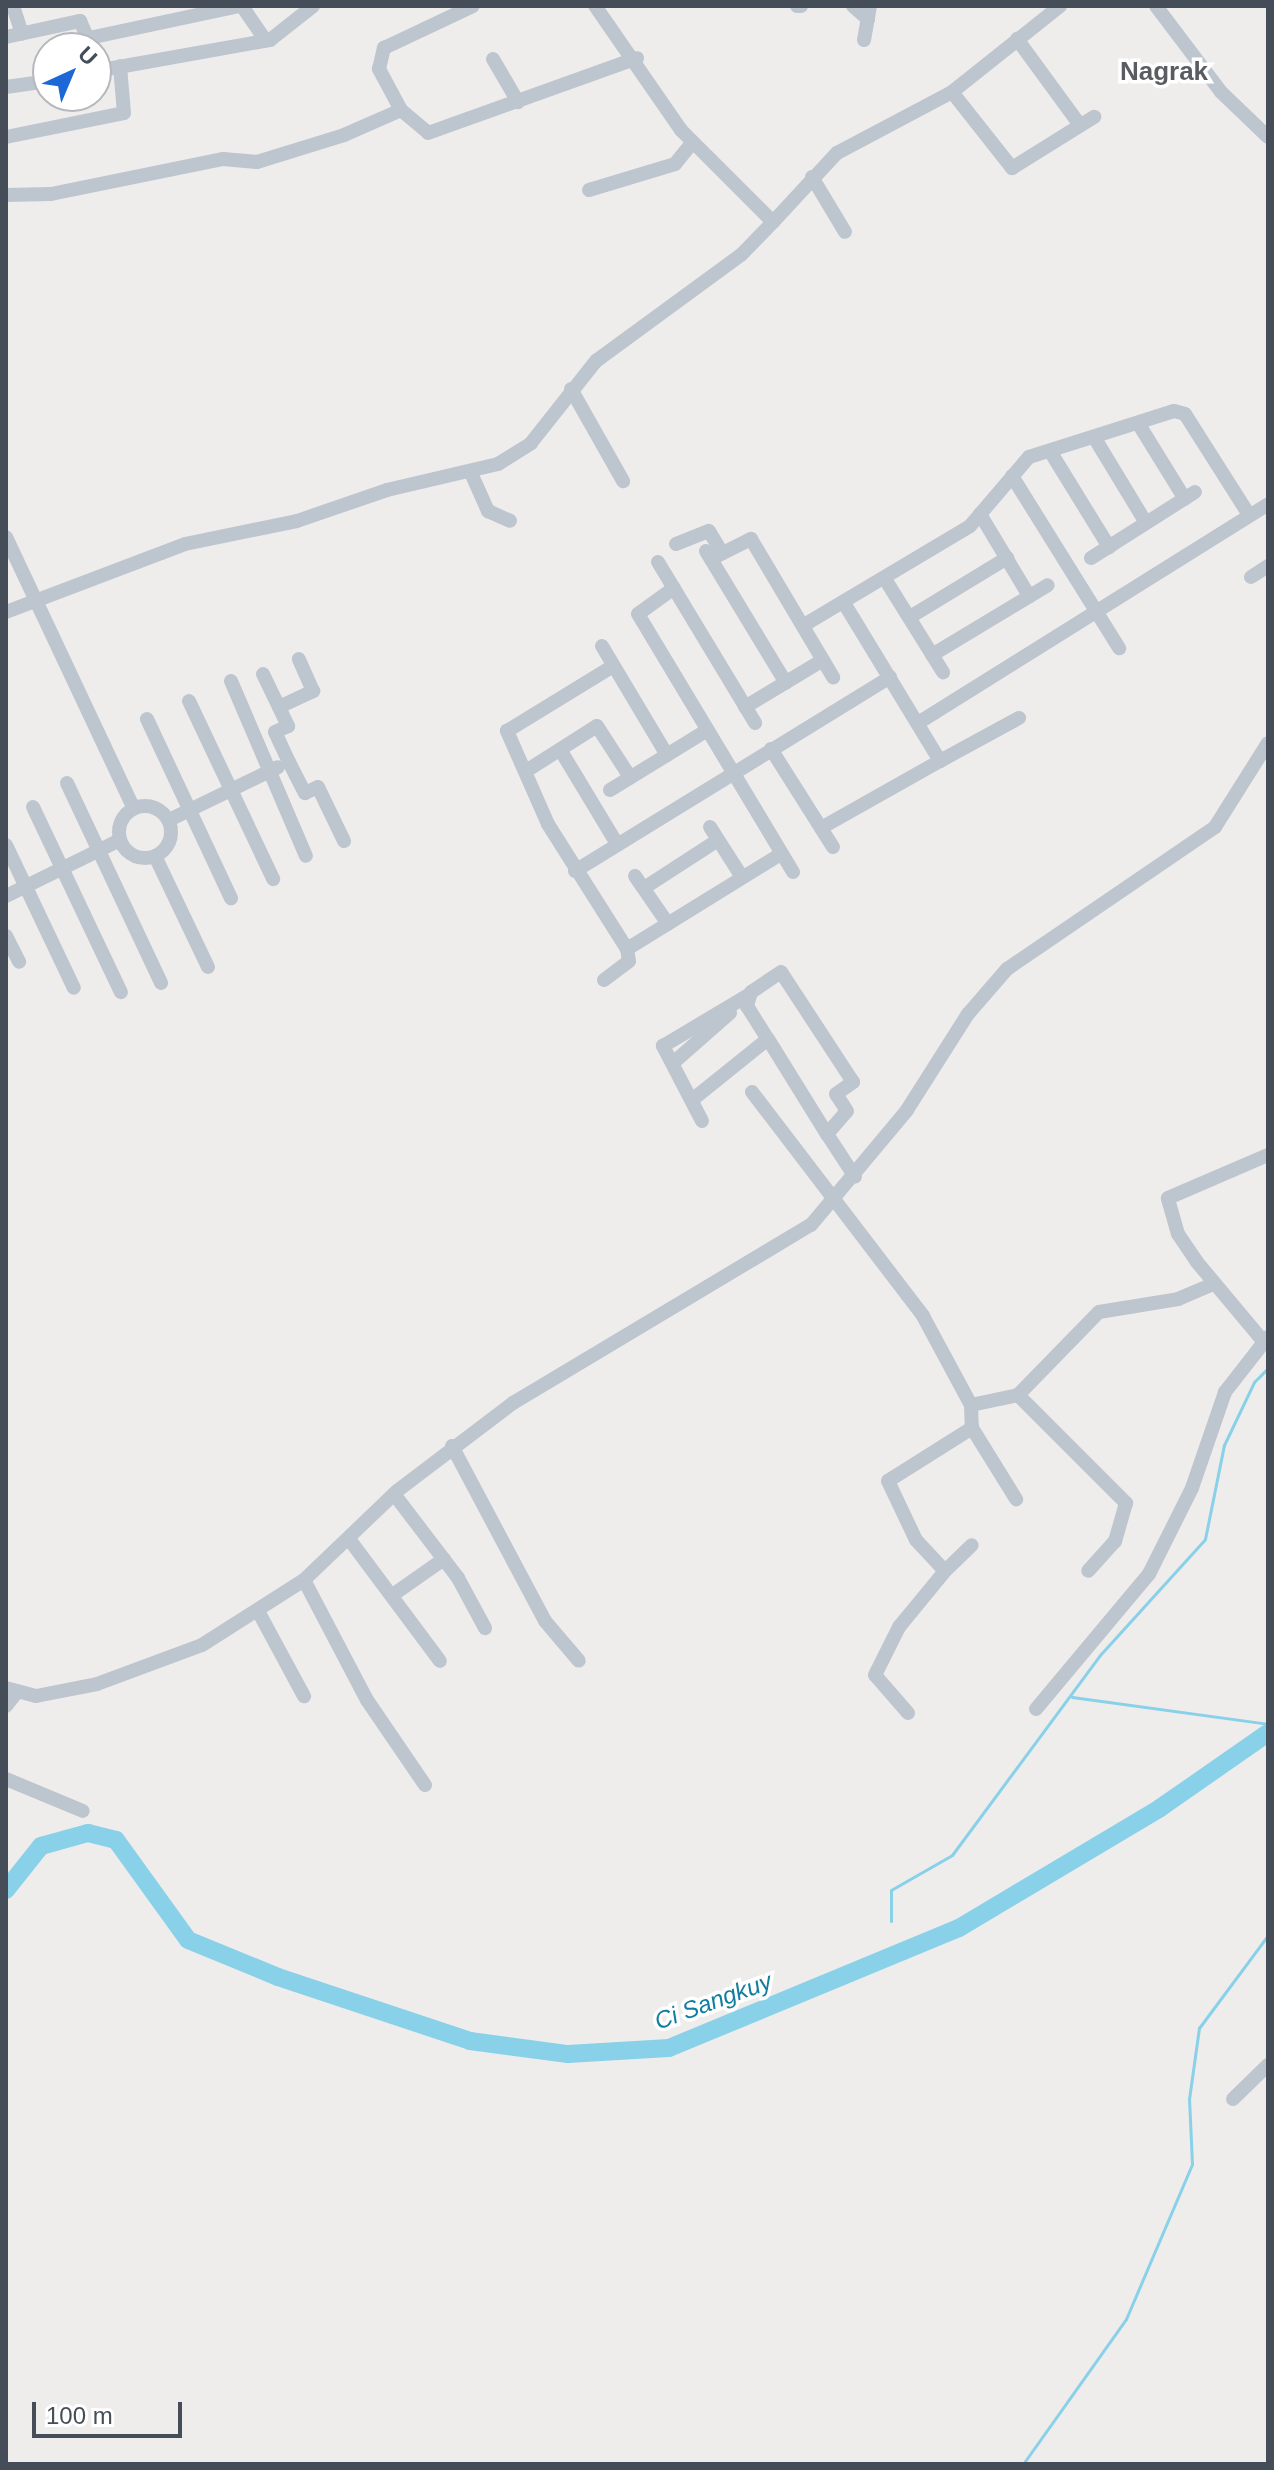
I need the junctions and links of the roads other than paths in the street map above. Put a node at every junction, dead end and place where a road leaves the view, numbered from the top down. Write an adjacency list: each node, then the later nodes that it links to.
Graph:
1 (13, 6): 11 (street)
2 (241, 6): 13 (street); 16 (street)
3 (473, 6): 25 (street)
4 (595, 6): 17 (street)
5 (853, 6): 9 (street)
6 (1060, 6): 14 (street)
7 (1156, 6): 27 (street)
8 (307, 8): 16 (street)
9 (869, 13): 15 (street)
10 (86, 32): 11 (street)
11 (22, 34): 12 (street)
12 (6, 37)
13 (112, 38)
14 (1017, 39): 23 (street); 23 (street)
15 (864, 40)
16 (266, 41): 19 (street)
17 (637, 58): 24 (street); 28 (street)
18 (493, 59): 24 (street)
19 (120, 66): 20 (street); 26 (street)
20 (112, 67)
21 (32, 83): 22 (street)
22 (6, 87)
23 (952, 92): 29 (street)
24 (518, 102): 25 (street)
25 (401, 110): 31 (street)
26 (6, 137)
27 (1268, 137)
28 (692, 143): 30 (street); 32 (street)
29 (812, 177): 32 (street); 33 (street)
30 (589, 190)
31 (6, 195)
32 (773, 222): 34 (street)
33 (845, 232)
34 (571, 389): 38 (street); 40 (street)
35 (1138, 423): 36 (street); 43 (street); 45 (street)
36 (1094, 437): 37 (street); 45 (street)
37 (1050, 451): 39 (street); 48 (street)
38 (471, 473): 44 (street); 59 (street)
39 (1012, 476): 42 (street); 62 (street)
40 (623, 481)
41 (1268, 504): 43 (street)
42 (980, 514): 50 (street); 55 (street)
43 (1249, 515): 62 (street)
44 (510, 521)
45 (1146, 523): 48 (street)
46 (6, 537): 59 (street)
47 (676, 544): 49 (street)
48 (1109, 547): 51 (street)
49 (713, 554): 64 (street); 76 (street)
50 (1007, 558): 58 (street); 63 (street)
51 (1091, 558)
52 (658, 562): 57 (street)
53 (1268, 566): 54 (street)
54 (1251, 577)
55 (885, 579): 60 (street); 63 (street)
56 (1048, 585): 58 (street)
57 (674, 588): 79 (street); 84 (street)
58 (1029, 596): 67 (street)
59 (38, 599): 61 (street); 99 (street)
60 (844, 603): 64 (street); 74 (street)
61 (6, 612)
62 (1096, 612): 66 (street); 83 (street)
63 (910, 617): 67 (street)
64 (804, 625): 69 (street)
65 (602, 646): 70 (street)
66 (1119, 648)
67 (932, 655): 71 (street)
68 (299, 659): 78 (street)
69 (823, 660): 73 (street); 76 (street)
70 (613, 666): 88 (street); 92 (street)
71 (943, 672)
72 (263, 674): 78 (street)
73 (833, 677)
74 (890, 677): 83 (street); 86 (street)
75 (231, 681): 91 (street)
76 (786, 683): 79 (street)
77 (189, 701): 96 (street)
78 (279, 707): 90 (street)
79 (745, 707): 82 (street)
80 (1019, 718): 89 (street)
81 (147, 719): 100 (street)
82 (755, 723)
83 (918, 723): 89 (street)
84 (706, 731): 88 (street); 93 (street)
85 (1268, 743): 136 (street)
86 (771, 749): 93 (street); 102 (street)
87 (561, 751): 92 (street); 94 (street); 105 (street)
88 (667, 755): 94 (street)
89 (940, 761): 102 (street)
90 (289, 762): 91 (street); 104 (street)
91 (270, 771): 96 (street); 111 (street)
92 (526, 771): 113 (street)
93 (732, 773): 105 (street); 109 (street)
94 (630, 777): 97 (street)
95 (67, 783): 108 (street)
96 (231, 790): 100 (street); 116 (street)
97 (610, 790)
98 (33, 807): 112 (street)
99 (133, 807): 101 (street); 103 (street)
100 (191, 809): 101 (street); 119 (street)
101 (169, 820): 110 (street)
102 (821, 828): 107 (street)
103 (120, 840): 108 (street); 110 (street)
104 (344, 841)
105 (617, 844): 113 (street)
106 (6, 845): 117 (street)
107 (833, 847)
108 (98, 850): 112 (street); 126 (street)
109 (781, 854): 114 (street); 115 (street)
110 (155, 856): 124 (street)
111 (306, 856)
112 (62, 868): 117 (street); 128 (street)
113 (575, 871): 122 (street)
114 (793, 872)
115 (742, 877): 120 (street); 120 (street)
116 (273, 879)
117 (25, 886): 118 (street); 127 (street)
118 (6, 896)
119 (231, 898)
120 (668, 924): 122 (street)
121 (6, 936): 123 (street)
122 (627, 949): 125 (street)
123 (19, 962)
124 (208, 967)
125 (604, 980)
126 (161, 983)
127 (74, 988)
128 (121, 992)
129 (747, 998): 130 (street); 132 (street); 134 (street)
130 (768, 1039): 132 (street); 134 (street)
131 (752, 1092): 137 (street)
132 (692, 1100): 133 (street)
133 (702, 1121)
134 (827, 1134): 136 (street)
135 (1268, 1155): 138 (street)
136 (855, 1177): 137 (street)
137 (836, 1202): 141 (street); 143 (street)
138 (1213, 1284): 139 (street); 140 (street)
139 (1266, 1339): 160 (street)
140 (1018, 1395): 141 (street); 150 (street)
141 (971, 1405): 142 (street)
142 (972, 1428): 145 (street); 149 (street)
143 (452, 1446): 144 (street); 156 (street)
144 (394, 1494): 146 (street); 148 (street)
145 (1016, 1499)
146 (349, 1539): 151 (street); 152 (street)
147 (972, 1545): 149 (street)
148 (444, 1559): 152 (street); 154 (street)
149 (945, 1571): 161 (street)
150 (1088, 1571)
151 (304, 1580): 153 (street); 163 (street)
152 (394, 1594): 155 (street)
153 (258, 1611): 157 (street); 158 (street)
154 (485, 1628)
155 (440, 1661)
156 (579, 1661)
157 (11, 1691): 159 (street)
158 (304, 1696)
159 (6, 1706)
160 (1036, 1709)
161 (908, 1713)
162 (6, 1779): 164 (street)
163 (425, 1785)
164 (83, 1811)
165 (1268, 2065): 166 (street)
166 (1233, 2099)

